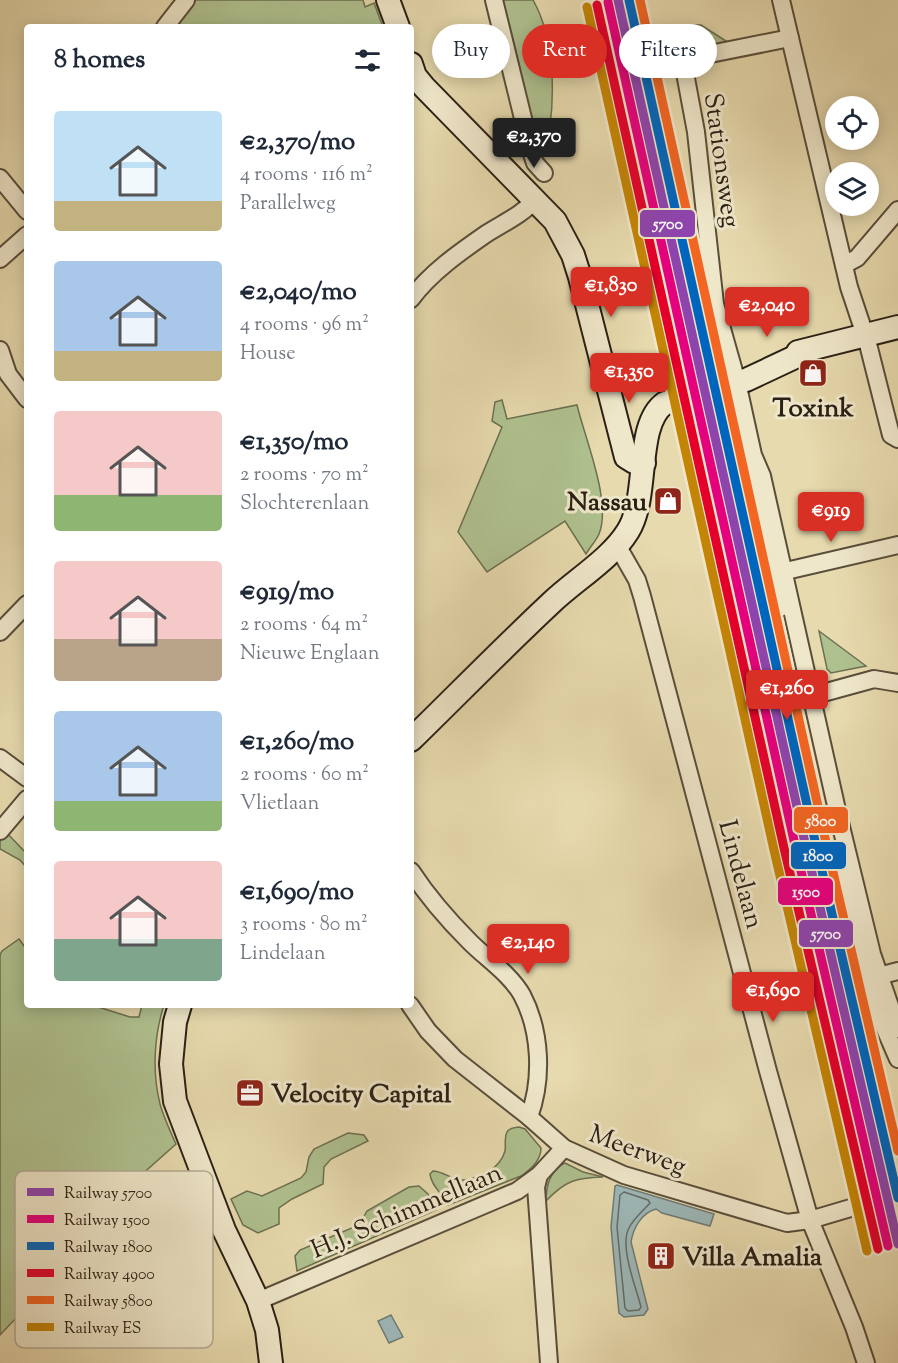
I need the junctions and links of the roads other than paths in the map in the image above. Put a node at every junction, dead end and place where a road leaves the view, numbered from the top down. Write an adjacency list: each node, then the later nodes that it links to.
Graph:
1 (186, 0): 5 (street)
2 (388, 0): 6 (street)
3 (494, 0): 9 (street)
4 (781, 0): 7 (street)
5 (167, 24)
6 (397, 24)
7 (790, 38): 17 (street); 23 (street, Stationsweg)
8 (414, 75): 11 (street)
9 (544, 173)
10 (0, 178): 12 (street)
11 (536, 199): 19 (street); 27 (street)
12 (24, 206)
13 (898, 210): 17 (street)
14 (24, 238): 16 (street)
15 (24, 252): 18 (street)
16 (0, 259)
17 (844, 265): 21 (street)
18 (0, 272)
19 (414, 296)
20 (898, 327): 21 (street)
21 (864, 335): 23 (street); 26 (street)
22 (0, 350): 24 (street)
23 (736, 378): 27 (street); 30 (street, Stationsweg)
24 (4, 381): 25 (street)
25 (24, 397)
26 (898, 439)
27 (644, 463): 28 (street)
28 (618, 545): 35 (street); 53 (street, Lindelaan)
29 (898, 545): 30 (street)
30 (778, 573): 34 (street, Stationsweg)
31 (24, 607): 32 (street)
32 (0, 632)
33 (898, 683): 34 (street)
34 (806, 698): 42 (street, Stationsweg)
35 (414, 737)
36 (0, 758): 37 (street)
37 (24, 774)
38 (24, 803): 39 (street)
39 (0, 831)
40 (414, 876): 47 (street)
41 (898, 971): 42 (street)
42 (873, 977): 45 (street); 46 (street)
43 (179, 1008): 49 (street)
44 (412, 1008): 47 (street, Meerweg)
45 (898, 1029)
46 (898, 1059)
47 (529, 1117): 48 (street, Meerweg)
48 (564, 1148): 50 (street, H.J. Schimmellaan); 53 (street, Meerweg)
49 (202, 1171)
50 (539, 1175): 54 (street, H.J. Schimmellaan); 56 (street)
51 (898, 1194): 53 (street, Meerweg)
52 (213, 1201): 54 (street)
53 (810, 1220): 57 (street, Lindelaan)
54 (258, 1301): 55 (street)
55 (271, 1363)
56 (549, 1363)
57 (866, 1363)

